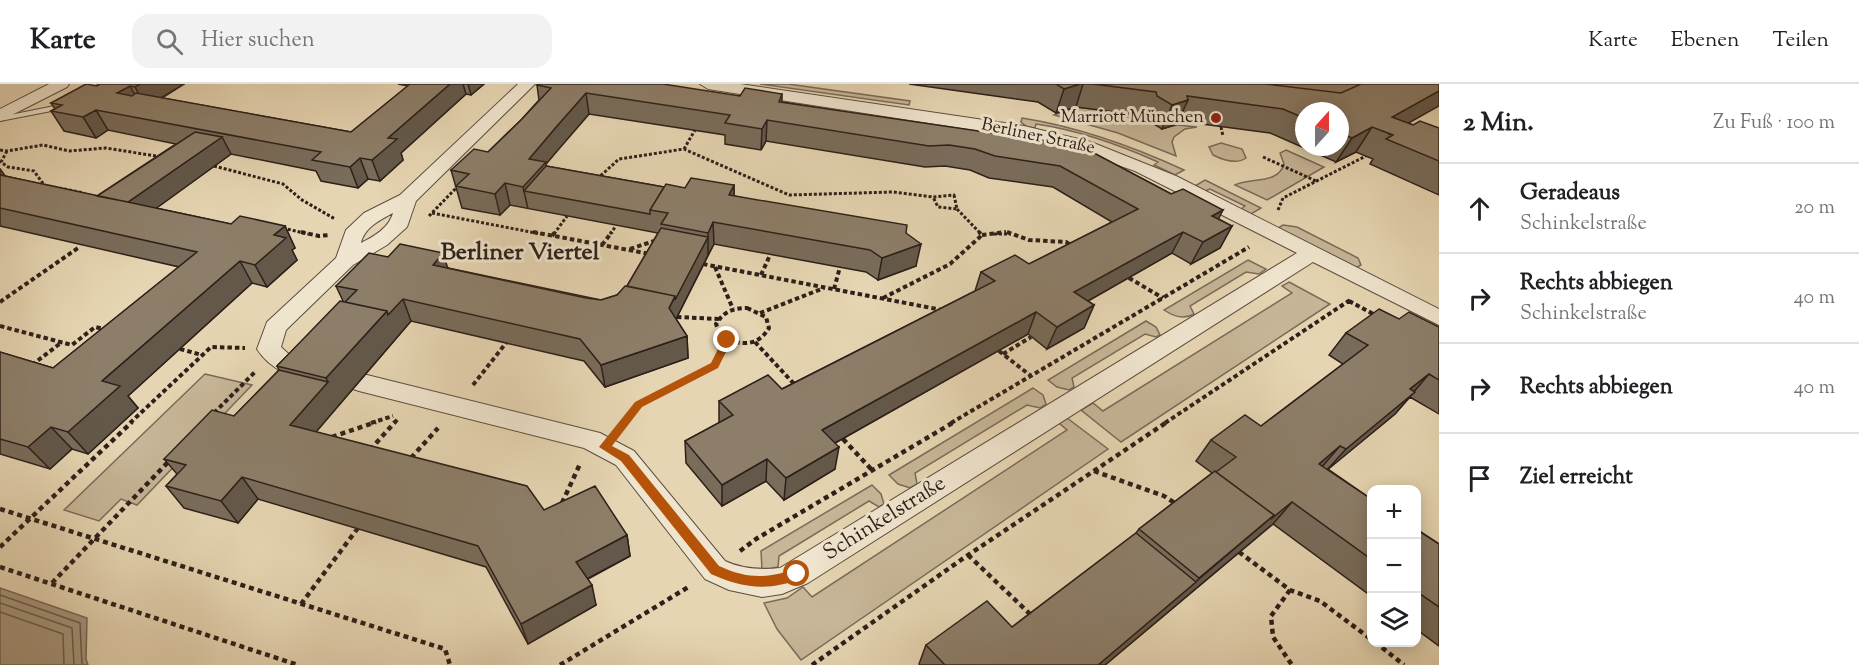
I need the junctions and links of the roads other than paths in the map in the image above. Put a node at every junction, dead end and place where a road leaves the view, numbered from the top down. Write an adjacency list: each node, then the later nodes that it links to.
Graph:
1 (61, 84): 5 (street)
2 (527, 84): 6 (street)
3 (708, 84): 7 (street, Berliner Straße)
4 (83, 101): 5 (lane)
5 (0, 117)
6 (407, 199): 8 (street); 8 (street)
7 (1312, 253): 9 (street, Berliner Straße); 11 (street, Schinkelstraße)
8 (346, 260): 10 (street)
9 (1439, 318)
10 (311, 371)
11 (359, 382)

